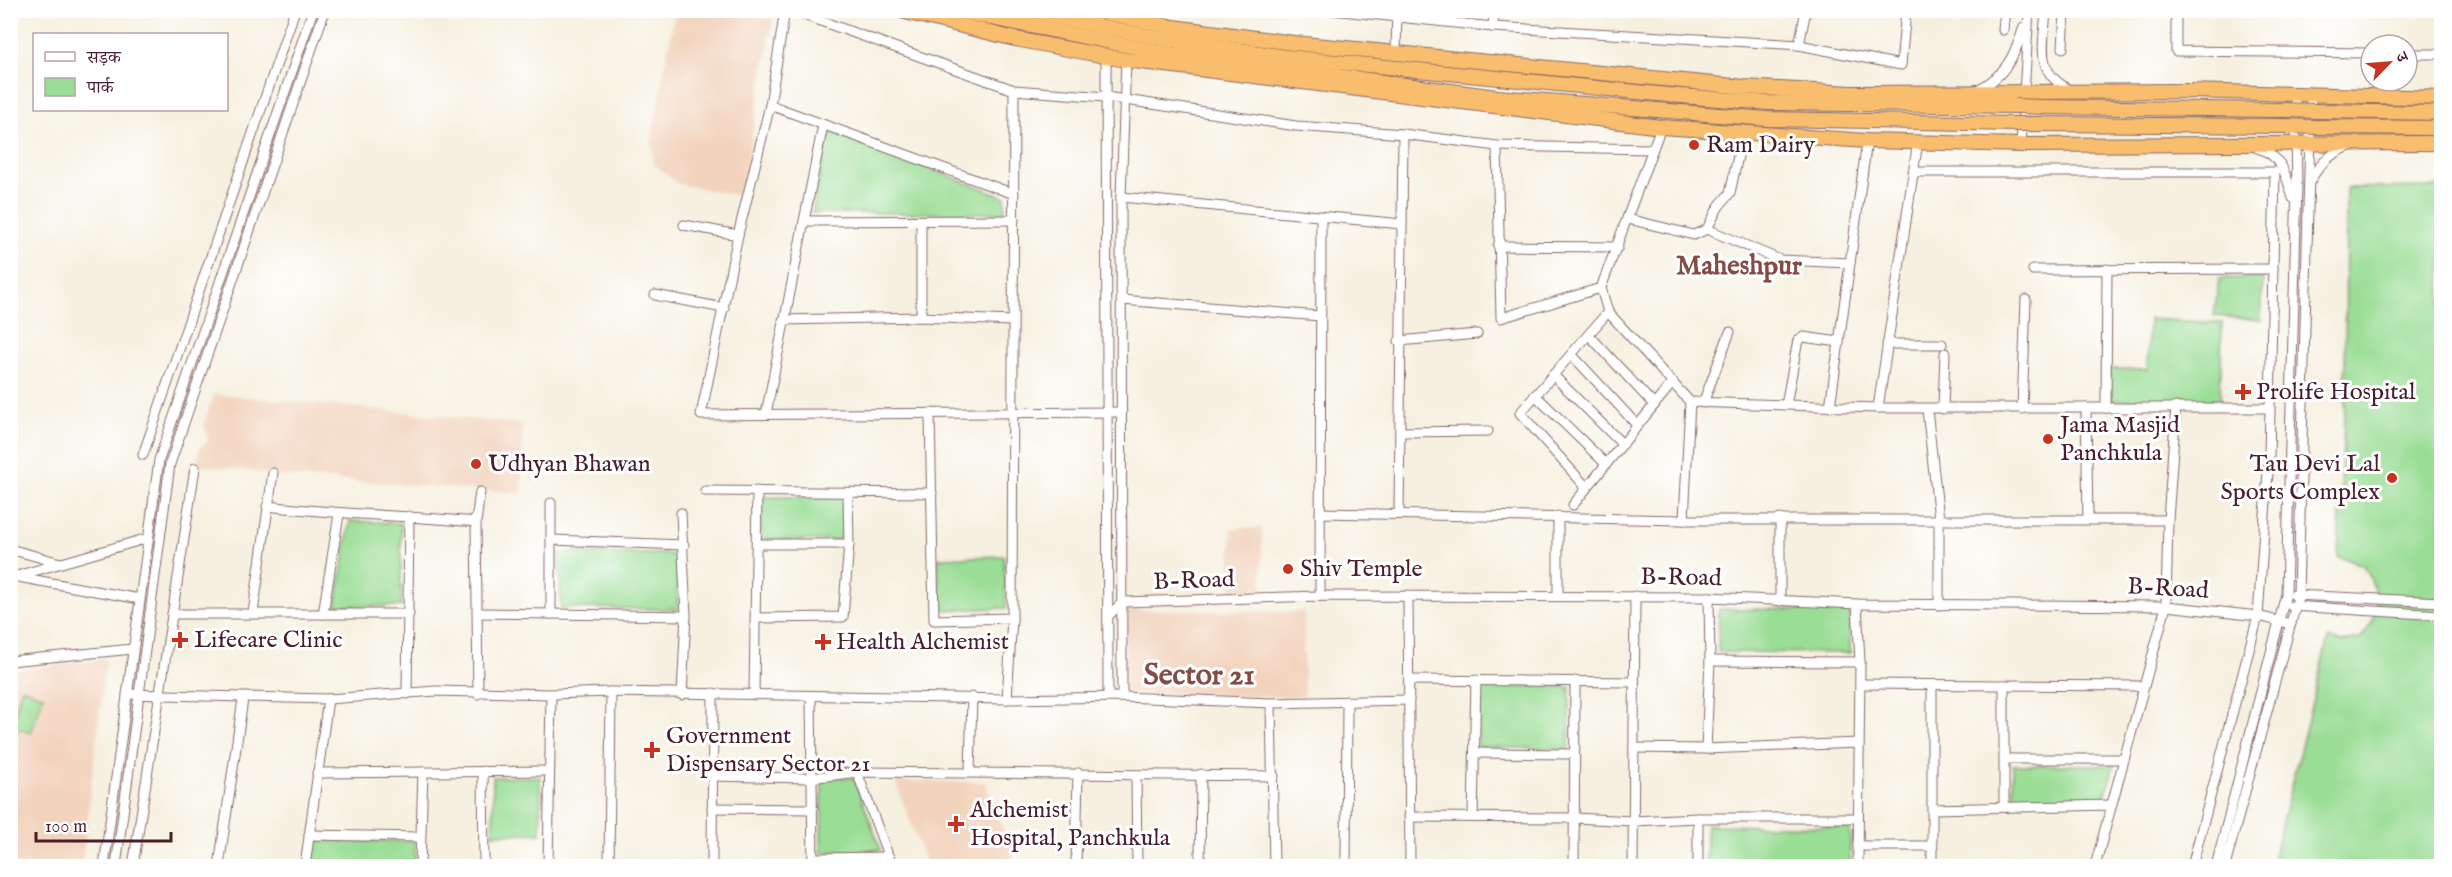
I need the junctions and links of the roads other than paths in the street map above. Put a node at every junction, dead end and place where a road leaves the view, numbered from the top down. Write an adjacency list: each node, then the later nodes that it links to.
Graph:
1 (295, 10): 121 (street)
2 (313, 10): 146 (street)
3 (325, 10): 201 (street)
4 (785, 10): 42 (street)
5 (790, 10): 32 (street)
6 (897, 10): 28 (highway)
7 (952, 10): 39 (highway)
8 (1020, 10): 31 (highway)
9 (1092, 10): 24 (highway)
10 (1332, 10): 19 (street)
11 (1494, 10): 20 (street)
12 (1806, 10): 22 (street)
13 (1906, 10): 22 (street)
14 (2005, 10): 21 (street)
15 (2046, 10): 33 (street)
16 (2066, 10): 23 (street)
17 (2176, 10): 25 (street)
18 (2029, 13): 34 (street); 35 (street)
19 (1397, 14): 20 (street); 24 (street)
20 (1492, 27): 22 (street)
21 (2003, 30)
22 (1799, 45)
23 (2063, 48)
24 (1396, 52): 30 (highway)
25 (2359, 53)
26 (2419, 54): 27 (street)
27 (2442, 54)
28 (1106, 56): 29 (highway); 38 (street)
29 (1126, 60): 39 (highway); 41 (street)
30 (1461, 60): 31 (highway); 35 (highway)
31 (1460, 75): 43 (highway, bridge)
32 (1014, 90): 38 (street); 61 (street)
33 (2070, 90): 34 (highway); 36 (highway)
34 (2023, 91): 35 (highway); 53 (street)
35 (1975, 92)
36 (2295, 94): 37 (highway); 54 (street)
37 (2311, 94): 40 (highway); 54 (street)
38 (1106, 97): 41 (street); 60 (street)
39 (1460, 98): 45 (highway); 46 (highway, bridge)
40 (2442, 98)
41 (1124, 99): 48 (street); 62 (street)
42 (770, 105): 44 (street); 72 (street)
43 (2442, 113)
44 (823, 124): 61 (street); 67 (street)
45 (1661, 127): 47 (highway); 57 (street)
46 (2442, 128)
47 (1743, 133): 49 (highway); 71 (street)
48 (1403, 134): 55 (street); 69 (street)
49 (1867, 141): 50 (highway); 75 (street)
50 (1918, 141): 53 (highway); 58 (street)
51 (2442, 143): 52 (highway)
52 (2355, 144): 54 (highway); 59 (street)
53 (2021, 145): 56 (highway)
54 (2303, 145): 56 (highway); 59 (street); 63 (street)
55 (1497, 146): 57 (street); 73 (street)
56 (2242, 146): 63 (street)
57 (1653, 149): 65 (street)
58 (1912, 172): 77 (street); 94 (street)
59 (2308, 184): 156 (street)
60 (1107, 192): 62 (street); 113 (street)
61 (1014, 194): 66 (street)
62 (1121, 195): 64 (street); 81 (street)
63 (2296, 209): 154 (street)
64 (1321, 218): 69 (street); 85 (street)
65 (1628, 219): 71 (street); 74 (street)
66 (1014, 220): 68 (street); 88 (street)
67 (804, 221): 68 (street); 87 (street)
68 (921, 221): 86 (street)
69 (1402, 224): 92 (street)
70 (684, 225): 72 (street)
71 (1707, 229): 75 (street)
72 (738, 235): 83 (street)
73 (1498, 246): 74 (street); 79 (street)
74 (1618, 248): 79 (street)
75 (1850, 263): 93 (street)
76 (2107, 269): 77 (street); 78 (street); 108 (street)
77 (2273, 269): 109 (street)
78 (2033, 270)
79 (1601, 288): 84 (street)
80 (655, 295): 83 (street)
81 (1122, 300): 85 (street); 114 (street)
82 (2026, 300): 111 (street)
83 (724, 308): 116 (street)
84 (1608, 312): 91 (street); 97 (street)
85 (1320, 316): 135 (street)
86 (921, 317): 87 (street); 88 (street)
87 (783, 320): 116 (street)
88 (1011, 321): 112 (street)
89 (1730, 332): 100 (street)
90 (1477, 334): 92 (street)
91 (1589, 335): 95 (street); 101 (street)
92 (1399, 341): 119 (street)
93 (1839, 342): 102 (street); 103 (street)
94 (1887, 344): 105 (street); 110 (street)
95 (1572, 355): 96 (street); 117 (street)
96 (1553, 375): 98 (street); 120 (street)
97 (1672, 382): 99 (street); 101 (street)
98 (1535, 395): 122 (street); 125 (street)
99 (1690, 402): 100 (street); 143 (street)
100 (1703, 403): 102 (street)
101 (1654, 405): 117 (street)
102 (1785, 405): 103 (street)
103 (1830, 407): 105 (street)
104 (2176, 407): 108 (street); 109 (street); 144 (street)
105 (1878, 408): 106 (street)
106 (1927, 408): 110 (street); 142 (street)
107 (2086, 408): 108 (street); 111 (street); 140 (street)
108 (2106, 408)
109 (2269, 408): 178 (street)
110 (1943, 409): 111 (street)
111 (2022, 409)
112 (1013, 412): 113 (street); 115 (street); 183 (street)
113 (1107, 412): 114 (street); 181 (street)
114 (1122, 412): 164 (street)
115 (930, 413): 116 (street); 130 (street)
116 (766, 414)
117 (1637, 426): 120 (street)
118 (1488, 431): 119 (street)
119 (1400, 432): 136 (street)
120 (1622, 444): 122 (street)
121 (143, 455)
122 (1606, 464): 125 (street)
123 (195, 468): 173 (street)
124 (273, 473): 133 (street)
125 (1587, 488): 132 (street)
126 (705, 491): 127 (street)
127 (757, 491): 129 (street); 149 (street)
128 (480, 492): 145 (street)
129 (848, 493): 130 (street); 150 (street)
130 (932, 493): 183 (street)
131 (551, 503): 147 (street)
132 (1573, 505)
133 (267, 506): 137 (street); 171 (street)
134 (681, 513): 148 (street)
135 (1320, 513): 136 (street); 157 (street)
136 (1399, 513): 139 (street)
137 (339, 514): 138 (street); 174 (street)
138 (409, 516): 145 (street); 175 (street)
139 (1558, 516): 143 (street); 158 (street)
140 (2088, 518): 142 (street); 144 (street)
141 (1780, 519): 142 (street); 143 (street); 162 (street)
142 (1938, 519): 167 (street)
143 (1684, 520)
144 (2168, 520): 168 (street)
145 (476, 522): 172 (street)
146 (148, 538): 152 (street); 161 (street)
147 (551, 540): 148 (street); 176 (street)
148 (684, 544): 180 (street)
149 (757, 544): 150 (street); 182 (street)
150 (849, 544): 182 (street)
151 (10, 549): 152 (street)
152 (60, 563): 153 (street)
153 (13, 578): 161 (street)
154 (2286, 594): 156 (street); 169 (street)
155 (1408, 595): 157 (street, B-Road); 158 (street, B-Road); 190 (street)
156 (2298, 595): 163 (street); 170 (street)
157 (1320, 596): 164 (street, B-Road)
158 (1558, 596): 159 (street, B-Road)
159 (1635, 596): 160 (street, B-Road); 193 (street)
160 (1709, 597): 162 (street, B-Road); 188 (street)
161 (140, 599): 186 (street)
162 (1780, 601): 166 (street, B-Road)
163 (2427, 601): 165 (street); 177 (street)
164 (1123, 602): 181 (street, B-Road); 211 (street)
165 (2442, 602)
166 (1857, 604): 167 (street, B-Road); 189 (street)
167 (1939, 605): 168 (street, B-Road)
168 (2166, 606): 178 (street, B-Road); 197 (street)
169 (2283, 606): 170 (street); 184 (street)
170 (2295, 607): 177 (street); 185 (street)
171 (254, 613): 173 (street); 174 (street)
172 (479, 613): 176 (street); 203 (street)
173 (172, 614): 209 (street)
174 (323, 614): 175 (street)
175 (409, 614): 202 (street)
176 (551, 614): 180 (street)
177 (2425, 614): 179 (street)
178 (2258, 615): 184 (street, B-Road); 276 (street)
179 (2442, 615)
180 (686, 616): 205 (street)
181 (1108, 616): 208 (street)
182 (757, 618): 206 (street)
183 (1012, 618): 214 (street)
184 (2279, 621): 185 (street, B-Road); 277 (street)
185 (2291, 624): 278 (street)
186 (133, 649): 187 (street); 200 (street)
187 (10, 661)
188 (1710, 661): 189 (street); 220 (street)
189 (1860, 662): 194 (street)
190 (1409, 680): 191 (street); 215 (street)
191 (1476, 680): 192 (street); 221 (street)
192 (1575, 681): 193 (street); 222 (street)
193 (1634, 682): 219 (street)
194 (1860, 684): 195 (street); 218 (street)
195 (1932, 685): 196 (street); 241 (street)
196 (2004, 685): 197 (street); 223 (street)
197 (2144, 686): 224 (street)
198 (611, 692): 204 (street); 205 (street); 262 (street)
199 (713, 693): 205 (street); 206 (street); 234 (street)
200 (127, 694): 201 (street); 254 (street)
201 (140, 694): 209 (street); 255 (street)
202 (407, 694): 203 (street); 213 (street)
203 (478, 694): 204 (street)
204 (551, 694): 226 (street)
205 (682, 694)
206 (754, 695): 207 (street)
207 (811, 696): 210 (street); 236 (street)
208 (1108, 696): 211 (street); 214 (street)
209 (160, 697): 212 (street); 256 (street)
210 (972, 697): 214 (street); 229 (street)
211 (1122, 697): 217 (street)
212 (243, 699): 213 (street); 257 (street)
213 (327, 699): 230 (street)
214 (1007, 699)
215 (1409, 699): 216 (street); 242 (street)
216 (1347, 701): 217 (street); 268 (street)
217 (1271, 703): 235 (street)
218 (1859, 743): 220 (street); 246 (street)
219 (1634, 748): 220 (street); 247 (street)
220 (1706, 749)
221 (1475, 753): 222 (street); 243 (street)
222 (1574, 754): 244 (street)
223 (2004, 759): 224 (street); 238 (street)
224 (2124, 759): 237 (street)
225 (483, 771): 226 (street); 227 (street); 260 (street)
226 (549, 771): 261 (street)
227 (423, 772): 230 (street); 249 (street)
228 (857, 772): 229 (street); 236 (street); 253 (street)
229 (970, 772): 231 (street)
230 (317, 773): 248 (street)
231 (1078, 773): 233 (street); 264 (street)
232 (1201, 774): 233 (street); 235 (street); 266 (street)
233 (1136, 775): 265 (street)
234 (711, 776): 236 (street); 239 (street)
235 (1274, 776): 267 (street)
236 (811, 778): 240 (street)
237 (2111, 805): 238 (street); 275 (street)
238 (2004, 807): 241 (street)
239 (712, 808): 240 (street); 263 (street)
240 (812, 809): 252 (street)
241 (1933, 809): 251 (street)
242 (1409, 817): 243 (street); 269 (street)
243 (1473, 817): 244 (street)
244 (1574, 818): 247 (street); 270 (street)
245 (1698, 818): 246 (street); 247 (street); 272 (street)
246 (1858, 818): 250 (street)
247 (1633, 821): 271 (street)
248 (309, 835): 249 (street); 258 (street)
249 (420, 837): 259 (street)
250 (1858, 846): 251 (street); 273 (street)
251 (1933, 846): 274 (street)
252 (813, 862): 253 (street)
253 (890, 862)
254 (104, 867)
255 (116, 867)
256 (133, 867)
257 (219, 867)
258 (305, 867)
259 (420, 867)
260 (484, 867)
261 (548, 867)
262 (609, 867)
263 (712, 867)
264 (1076, 867)
265 (1137, 867)
266 (1200, 867)
267 (1274, 867)
268 (1346, 867)
269 (1410, 867)
270 (1574, 867)
271 (1633, 867)
272 (1698, 867)
273 (1858, 867)
274 (1932, 867)
275 (2095, 867)
276 (2192, 867)
277 (2216, 867)
278 (2225, 867)

